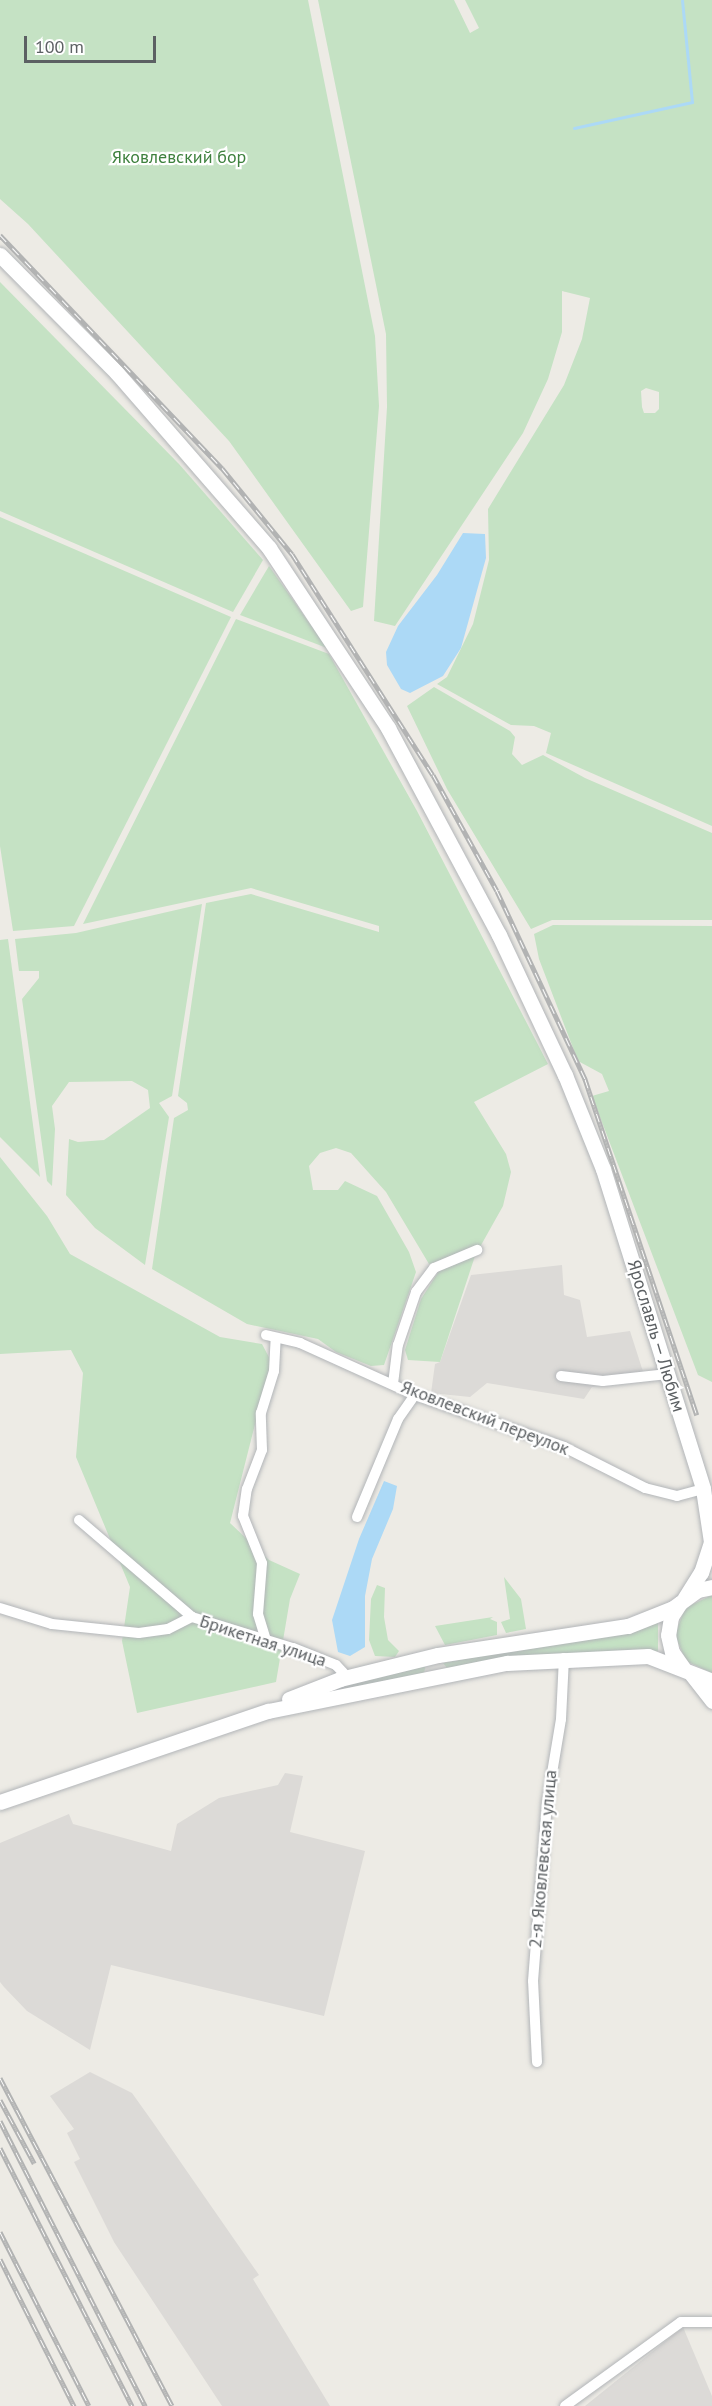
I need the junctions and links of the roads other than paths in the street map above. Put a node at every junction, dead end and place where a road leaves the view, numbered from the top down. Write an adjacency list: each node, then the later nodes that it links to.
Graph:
1 (0, 255): 3 (main road, Ярославль — Любим)
2 (477, 1250): 5 (street)
3 (668, 1374): 4 (street); 7 (main road, Ярославль — Любим)
4 (561, 1377)
5 (393, 1384): 6 (street, Яковлевский переулок); 15 (street, Яковлевский переулок)
6 (416, 1395): 7 (street, Яковлевский переулок); 8 (street)
7 (703, 1489): 10 (main road, Ярославль — Любим)
8 (357, 1518)
9 (79, 1520): 14 (street)
10 (711, 1521): 12 (main road, Ярославль — Любим)
11 (712, 1587): 12 (main road)
12 (683, 1600): 17 (main road, Ярославль — Любим); 18 (main road)
13 (0, 1608): 14 (street, Брикетная улица)
14 (192, 1617): 15 (street, Брикетная улица)
15 (265, 1637): 18 (street, Брикетная улица)
16 (564, 1658): 17 (main road); 21 (main road); 23 (street, 2-я Яковлевская улица)
17 (687, 1672): 19 (main road); 20 (main road, Ярославль — Любим)
18 (347, 1677): 21 (main road)
19 (712, 1681)
20 (712, 1701)
21 (233, 1721): 22 (main road)
22 (0, 1802)
23 (537, 2062)
24 (712, 2322): 25 (street)
25 (565, 2406)

